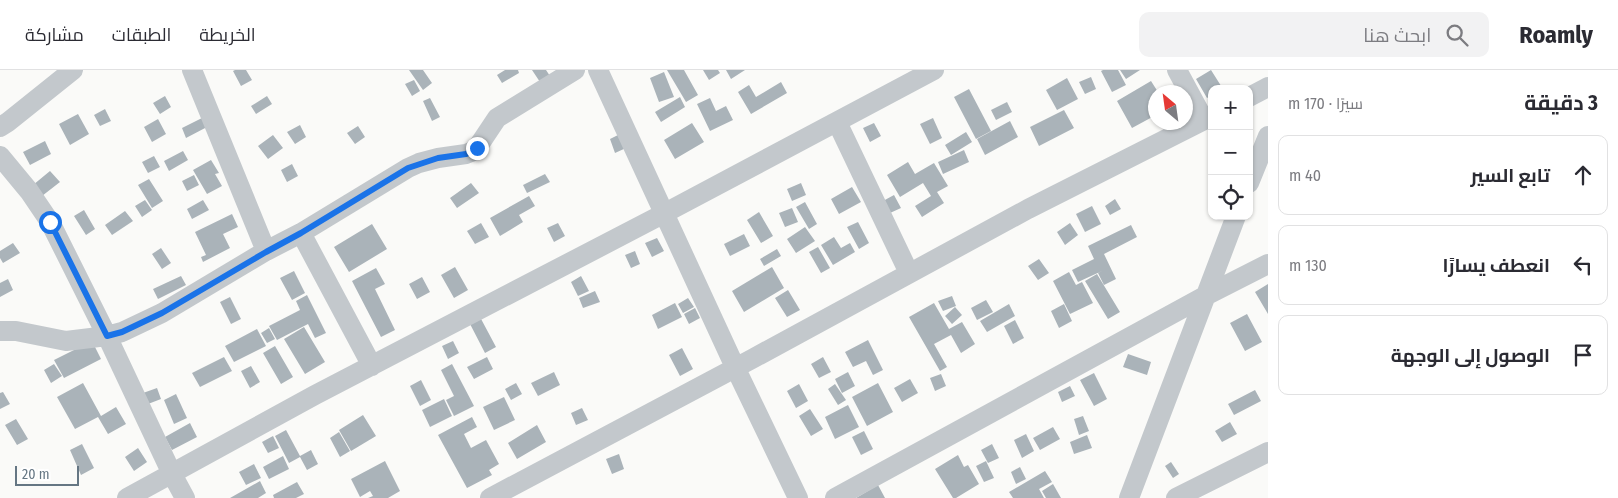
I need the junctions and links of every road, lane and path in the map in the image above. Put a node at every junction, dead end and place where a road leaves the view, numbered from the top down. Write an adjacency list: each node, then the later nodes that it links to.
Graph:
1 (73, 70): 11 (street)
2 (192, 70): 18 (street)
3 (575, 70): 17 (street)
4 (598, 70): 15 (street)
5 (934, 70): 10 (street)
6 (1177, 70): 9 (street)
7 (1268, 87): 8 (street)
8 (1253, 95)
9 (1208, 118): 20 (street)
10 (837, 122): 15 (street); 20 (street)
11 (0, 127)
12 (1268, 136): 14 (street)
13 (0, 156): 23 (street)
14 (1252, 175)
15 (664, 214): 24 (street); 25 (street)
16 (1234, 220): 21 (street)
17 (301, 233): 18 (street); 24 (street)
18 (266, 252): 23 (street)
19 (1268, 264): 21 (street)
20 (908, 274): 25 (street)
21 (1205, 296): 32 (street); 33 (street)
22 (0, 331): 23 (street)
23 (107, 336): 27 (street)
24 (372, 366): 27 (street)
25 (735, 367): 30 (street); 31 (street)
26 (1268, 452): 34 (street)
27 (172, 474): 28 (street); 29 (street)
28 (127, 498)
29 (185, 498)
30 (490, 498)
31 (798, 498)
32 (835, 498)
33 (1129, 498)
34 (1176, 498)

